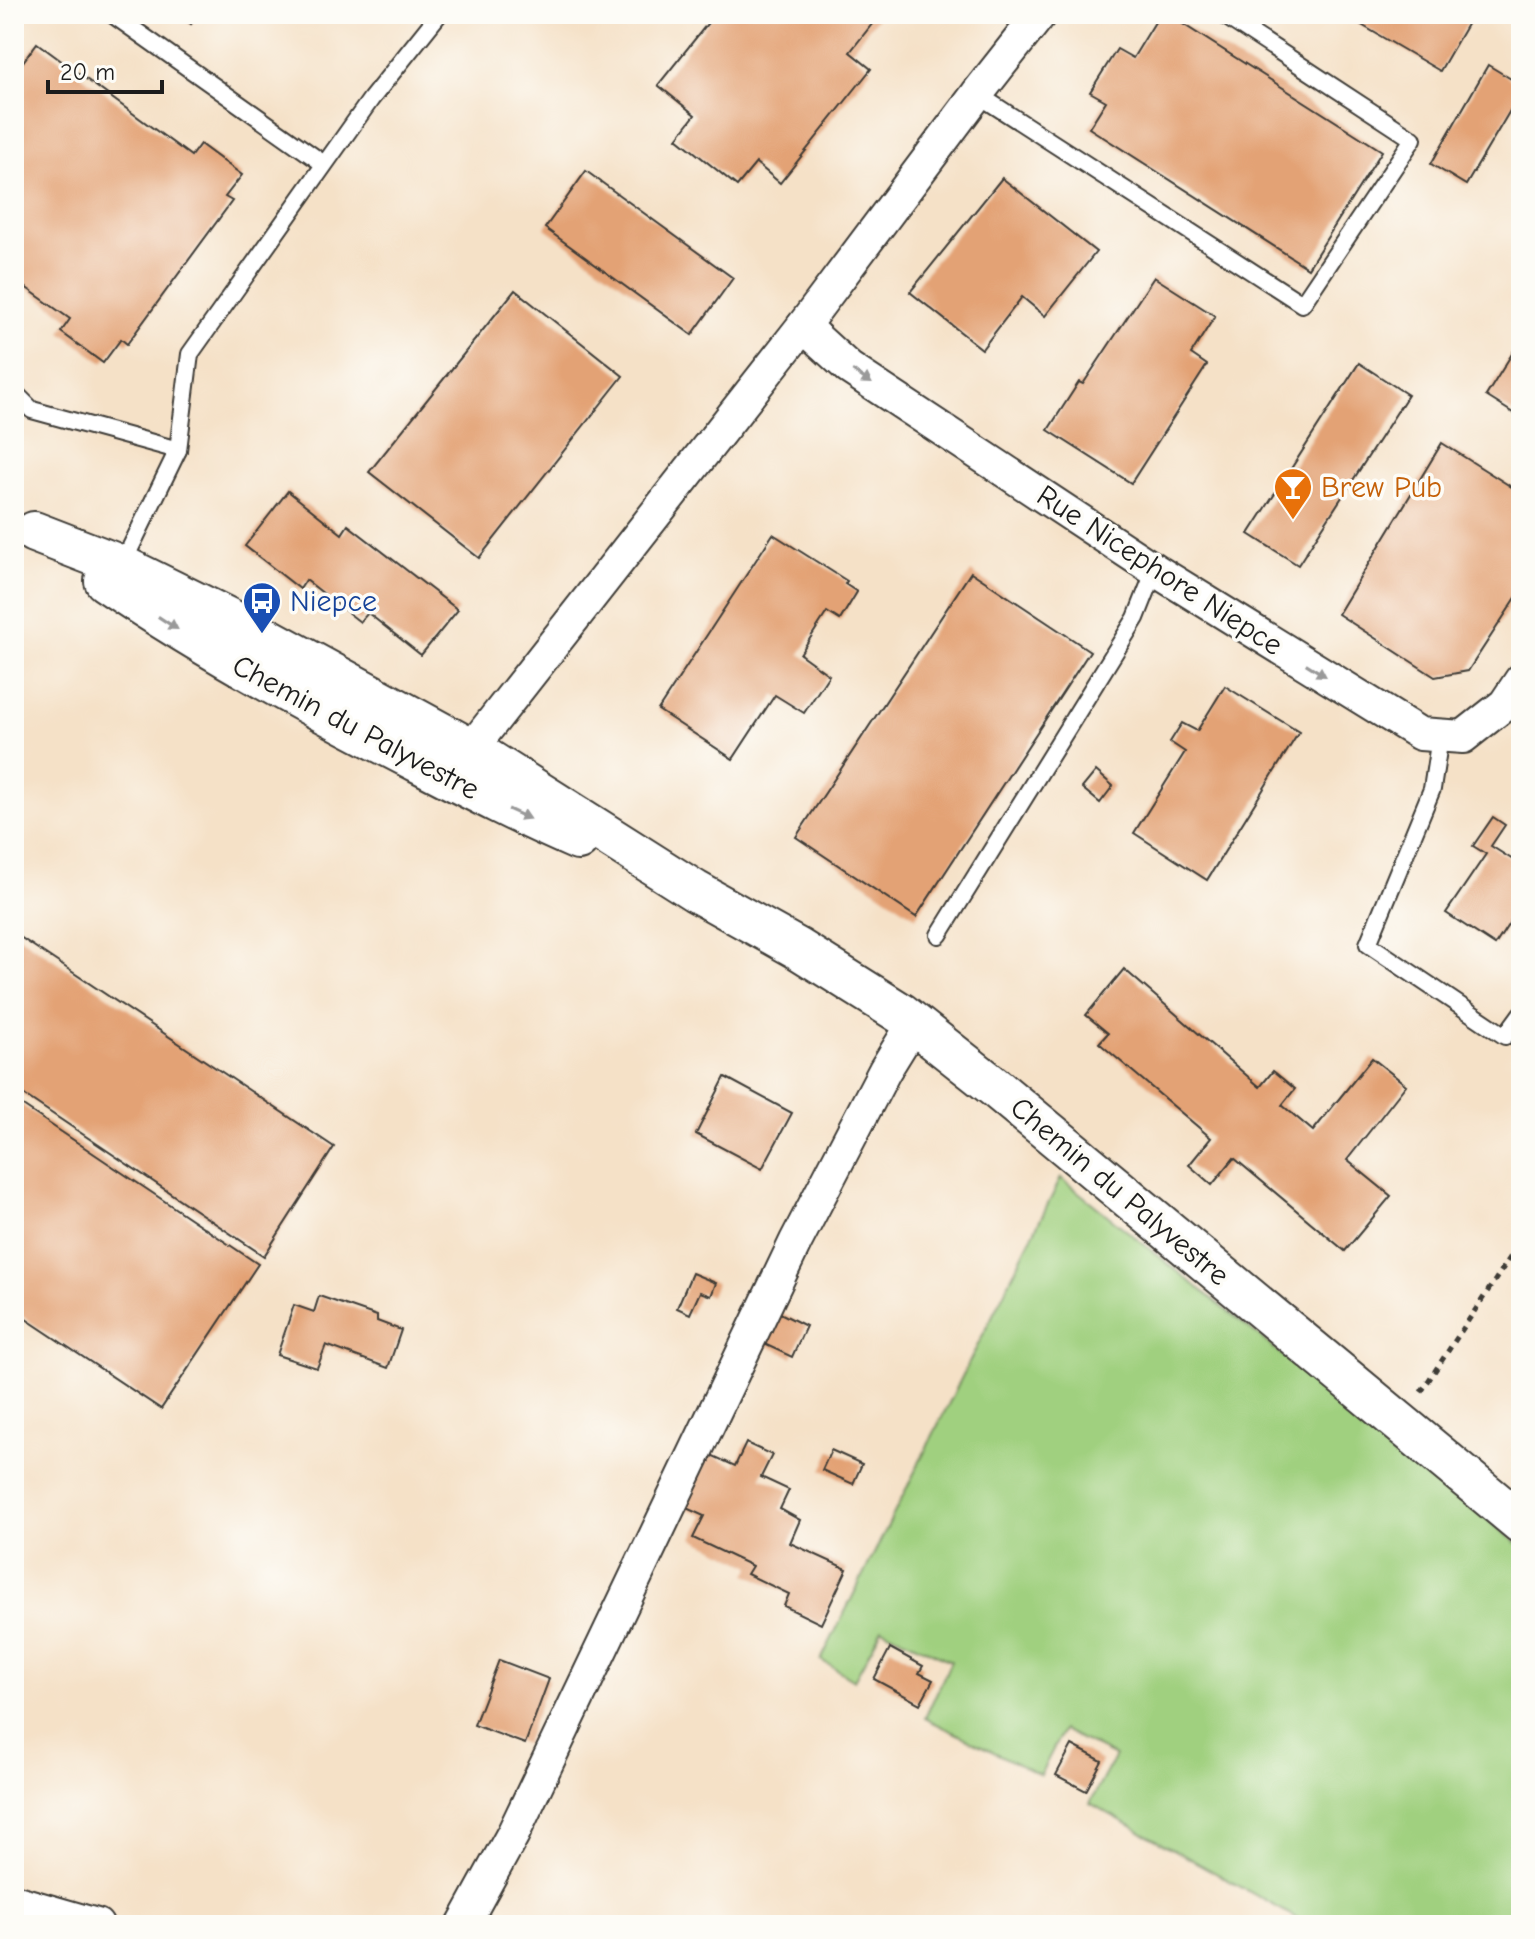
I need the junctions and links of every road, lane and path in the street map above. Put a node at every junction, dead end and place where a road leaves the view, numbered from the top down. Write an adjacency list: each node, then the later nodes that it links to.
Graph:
1 (112, 14): 6 (lane)
2 (439, 14): 6 (lane)
3 (1040, 14): 5 (street)
4 (1222, 14): 5 (lane)
5 (977, 94): 7 (street)
6 (324, 164): 9 (lane)
7 (803, 326): 12 (street, Rue Nicephore Niepce, one-way to 12); 15 (street)
8 (14, 392): 9 (lane)
9 (178, 450): 11 (lane)
10 (24, 525): 11 (street, Chemin du Palyvestre); 15 (street, Chemin du Palyvestre, one-way to 15)
11 (122, 566): 15 (street, Chemin du Palyvestre)
12 (1155, 570): 14 (street, Rue Nicephore Niepce, one-way to 14); 16 (lane)
13 (1521, 680): 14 (street)
14 (1440, 737): 17 (lane)
15 (463, 765): 18 (street, Chemin du Palyvestre)
16 (939, 935)
17 (1521, 1014)
18 (914, 1023): 20 (street, Chemin du Palyvestre); 24 (street)
19 (1521, 1241): 20 (path)
20 (1399, 1422): 21 (street, Chemin du Palyvestre)
21 (1521, 1523)
22 (14, 1901): 23 (street)
23 (97, 1925)
24 (463, 1925)

